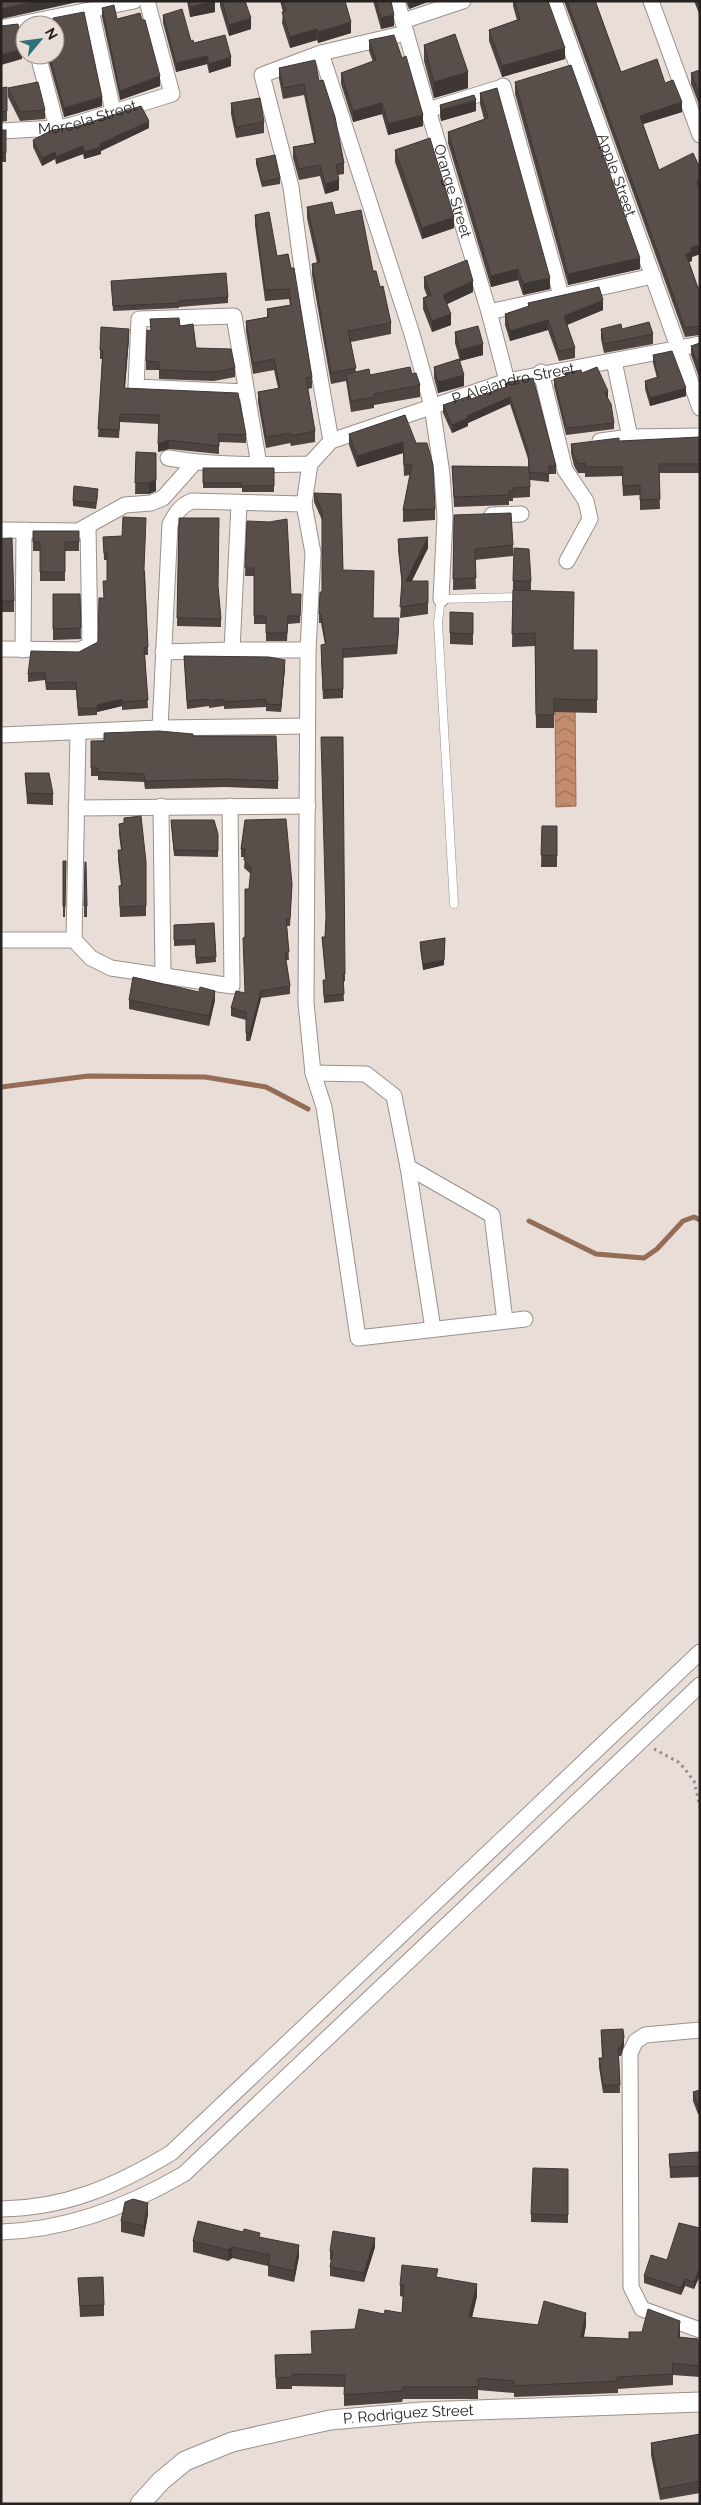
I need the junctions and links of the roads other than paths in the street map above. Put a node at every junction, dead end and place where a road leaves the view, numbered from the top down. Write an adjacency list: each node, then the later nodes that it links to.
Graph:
1 (134, 1): 7 (street)
2 (147, 1): 19 (street, Morcela Street)
3 (397, 1): 10 (street, Orange Street)
4 (463, 1): 10 (street)
5 (554, 1): 14 (street, Apple Street)
6 (652, 1): 22 (street)
7 (91, 10): 8 (street); 19 (street)
8 (65, 16)
9 (15, 26): 11 (street)
10 (405, 27): 12 (street); 18 (street, Orange Street)
11 (1, 28)
12 (320, 53): 32 (street); 36 (street)
13 (41, 65): 20 (street)
14 (577, 65): 15 (street); 23 (street, Apple Street)
15 (559, 70)
16 (521, 81): 17 (street)
17 (503, 86): 18 (street); 24 (street)
18 (428, 110): 25 (street, Orange Street)
19 (113, 111): 20 (street, Morcela Street)
20 (57, 128): 21 (street, Morcela Street)
21 (1, 131)
22 (700, 135)
23 (653, 276): 24 (street); 27 (street, Apple Street)
24 (561, 295): 25 (street)
25 (490, 312): 30 (street, Orange Street)
26 (700, 344): 27 (street, P. Alejandro Street)
27 (680, 349): 28 (street, P. Alejandro Street); 33 (street, Apple Street)
28 (614, 361): 29 (street, P. Alejandro Street); 35 (street)
29 (541, 372): 30 (street, P. Alejandro Street); 49 (street)
30 (507, 381): 32 (street, P. Alejandro Street)
31 (247, 392): 31 (street); 41 (street)
32 (432, 406): 36 (street, P. Alejandro Street); 45 (street)
33 (700, 408)
34 (700, 436): 35 (street)
35 (630, 437): 37 (street)
36 (331, 441): 40 (street)
37 (588, 443)
38 (168, 458): 39 (street)
39 (195, 462): 41 (street); 46 (street)
40 (310, 464): 41 (street); 43 (street)
41 (259, 465)
42 (239, 504): 43 (street); 54 (street); 56 (street)
43 (304, 504): 55 (street)
44 (520, 514): 45 (street)
45 (445, 517): 51 (street)
46 (88, 527): 48 (street); 53 (street)
47 (1, 530): 48 (street)
48 (24, 530): 53 (street)
49 (567, 560)
50 (529, 597): 51 (lane)
51 (441, 599): 65 (lane)
52 (1, 649): 53 (street)
53 (23, 650)
54 (232, 650): 55 (street); 56 (street)
55 (308, 650): 57 (street)
56 (163, 652): 58 (street)
57 (307, 726): 58 (street); 63 (street)
58 (160, 728): 59 (street)
59 (78, 733): 60 (street); 64 (street)
60 (1, 735)
61 (161, 806): 62 (street); 64 (street); 68 (street)
62 (230, 806): 63 (street); 68 (street)
63 (308, 806): 69 (street)
64 (76, 808): 67 (street)
65 (454, 904)
66 (1, 940): 67 (street)
67 (74, 940): 68 (street)
68 (163, 977)
69 (313, 1073): 70 (street); 73 (street)
70 (408, 1167): 72 (street); 73 (street)
71 (525, 1319): 72 (street)
72 (505, 1321): 73 (street)
73 (433, 1329)
74 (700, 1652): 77 (street)
75 (700, 1685): 78 (street)
76 (700, 2030): 79 (street)
77 (1, 2209)
78 (1, 2232)
79 (700, 2330)
80 (700, 2402): 81 (street, P. Rodriguez Street)
81 (140, 2504)

